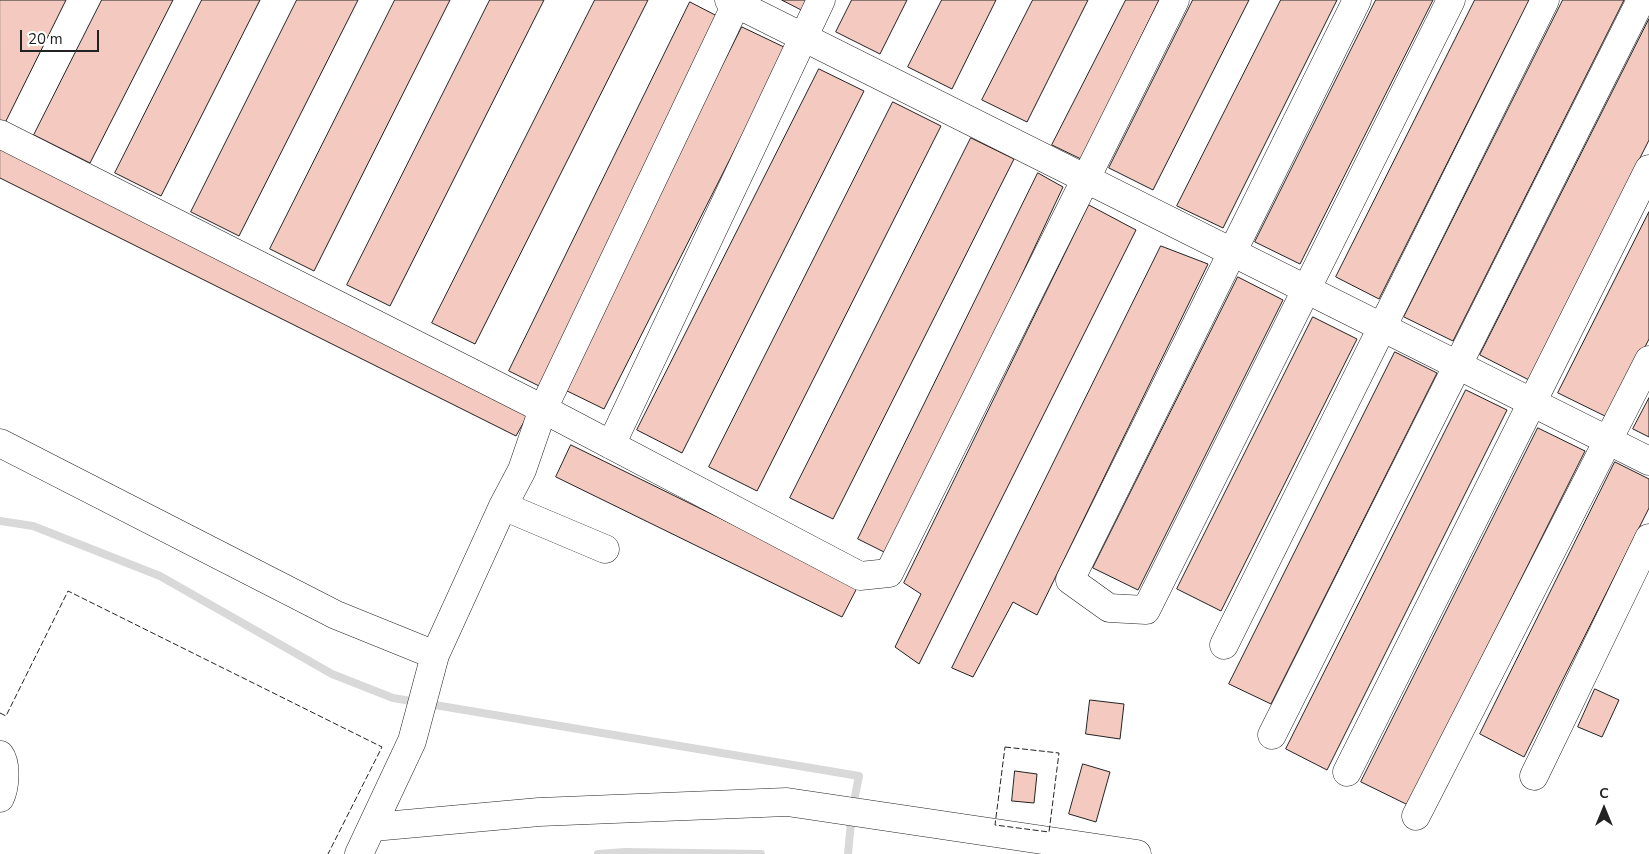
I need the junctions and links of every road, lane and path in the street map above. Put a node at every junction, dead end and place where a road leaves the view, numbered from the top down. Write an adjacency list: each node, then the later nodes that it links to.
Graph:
1 (820, 0): 8 (lane)
2 (1174, 0): 11 (lane)
3 (1357, 0): 12 (lane)
4 (1451, 0): 13 (lane)
5 (1545, 0): 14 (lane)
6 (1641, 0): 16 (lane)
7 (735, 1): 8 (lane); 18 (lane)
8 (802, 36): 11 (lane); 21 (lane)
9 (0, 134): 18 (lane)
10 (1649, 169): 17 (lane)
11 (1085, 178): 12 (lane); 21 (lane)
12 (1232, 252): 13 (lane); 13 (lane)
13 (1306, 289): 14 (lane)
14 (1382, 327): 16 (lane); 26 (lane)
15 (1649, 360): 19 (lane)
16 (1458, 365): 17 (lane); 28 (lane)
17 (1532, 402): 19 (lane); 30 (lane)
18 (543, 409): 21 (lane); 23 (lane)
19 (1609, 441): 22 (lane); 33 (lane)
20 (0, 443): 27 (lane)
21 (611, 445)
22 (1649, 461)
23 (503, 506): 25 (lane); 27 (lane)
24 (1649, 538): 31 (lane)
25 (605, 549)
26 (1224, 645)
27 (435, 655): 34 (lane)
28 (1272, 735)
29 (0, 755): 32 (lane)
30 (1347, 772)
31 (1534, 776)
32 (0, 798)
33 (1416, 816)
34 (373, 827): 35 (lane); 36 (lane)
35 (359, 854)
36 (1137, 854)

